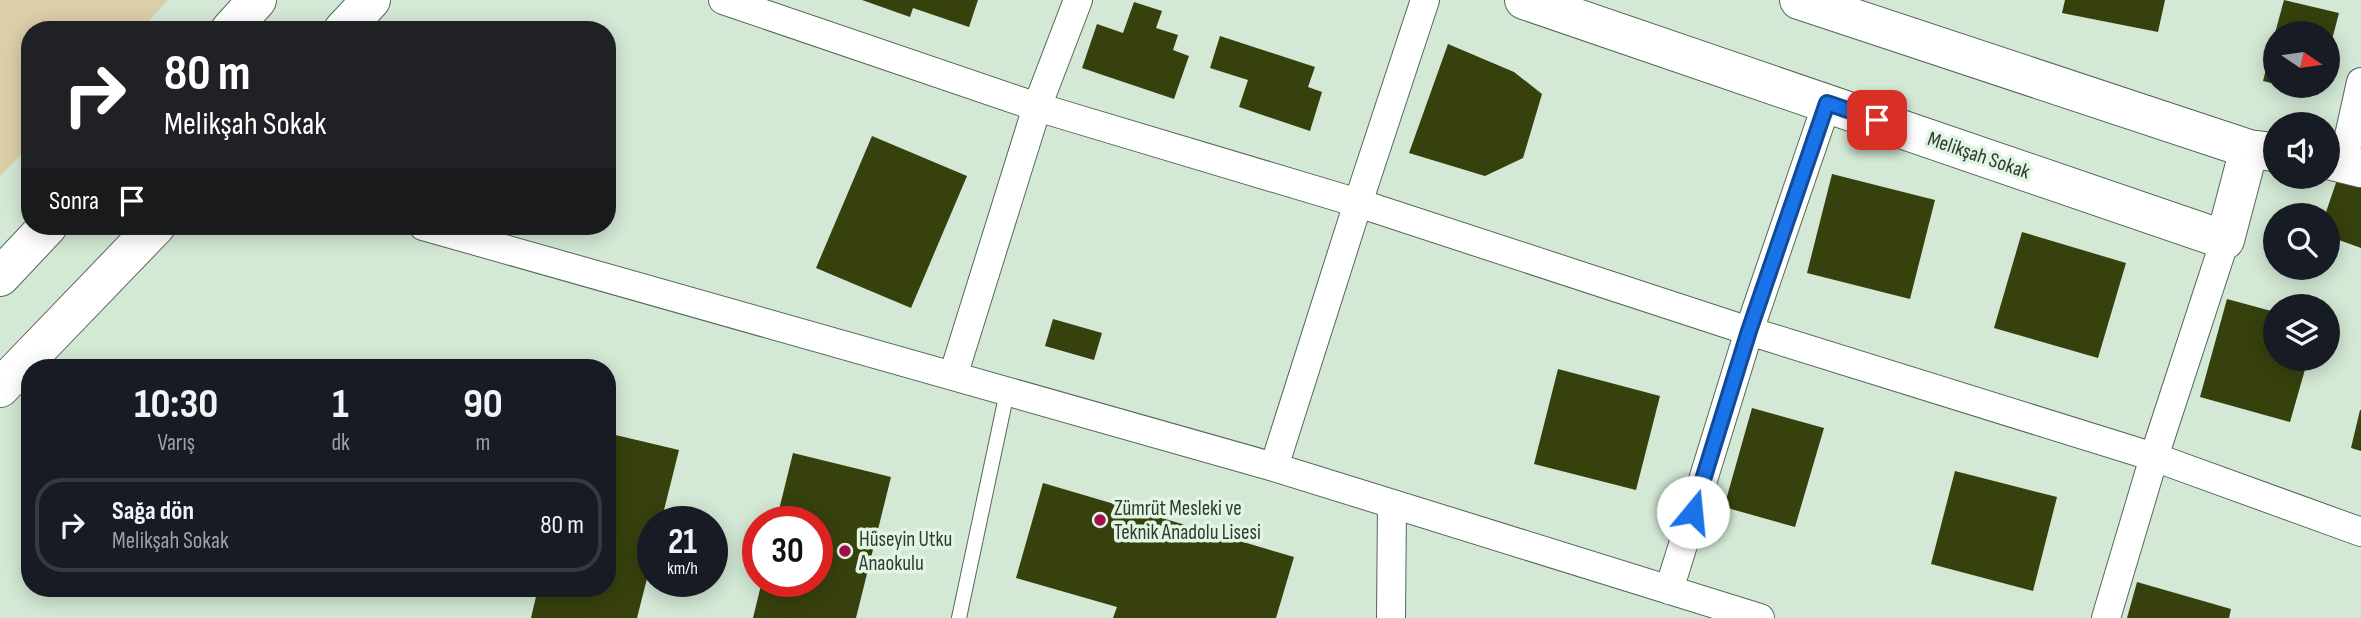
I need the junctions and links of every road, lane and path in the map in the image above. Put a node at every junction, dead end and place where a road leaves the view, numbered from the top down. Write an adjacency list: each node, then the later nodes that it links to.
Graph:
1 (257, 0): 8 (street)
2 (371, 0): 9 (street)
3 (723, 0): 12 (street)
4 (1078, 0): 12 (street)
5 (1425, 0): 15 (street)
6 (1524, 0): 11 (street, Melikşah Sokak)
7 (1807, 1): 13 (street)
8 (238, 21)
9 (351, 21)
10 (2361, 82): 14 (street)
11 (1827, 103): 19 (street, Melikşah Sokak); 21 (street)
12 (1037, 107): 15 (street); 24 (street)
13 (2262, 151): 19 (street)
14 (2344, 164)
15 (1358, 203): 21 (street); 28 (street)
16 (40, 235): 20 (street)
17 (147, 235): 22 (street)
18 (456, 235): 24 (street)
19 (2225, 240): 27 (street)
20 (0, 277)
21 (1749, 331): 27 (street); 31 (street)
22 (28, 359)
23 (21, 366): 25 (street)
24 (953, 376): 26 (street)
25 (0, 388)
26 (1007, 392): 28 (street); 32 (lane)
27 (2154, 457): 30 (street); 35 (street)
28 (1274, 467): 29 (street)
29 (1392, 504): 31 (street); 33 (street)
30 (2361, 532)
31 (1669, 590): 34 (street)
32 (958, 618)
33 (1391, 618)
34 (1760, 618)
35 (2106, 618)

